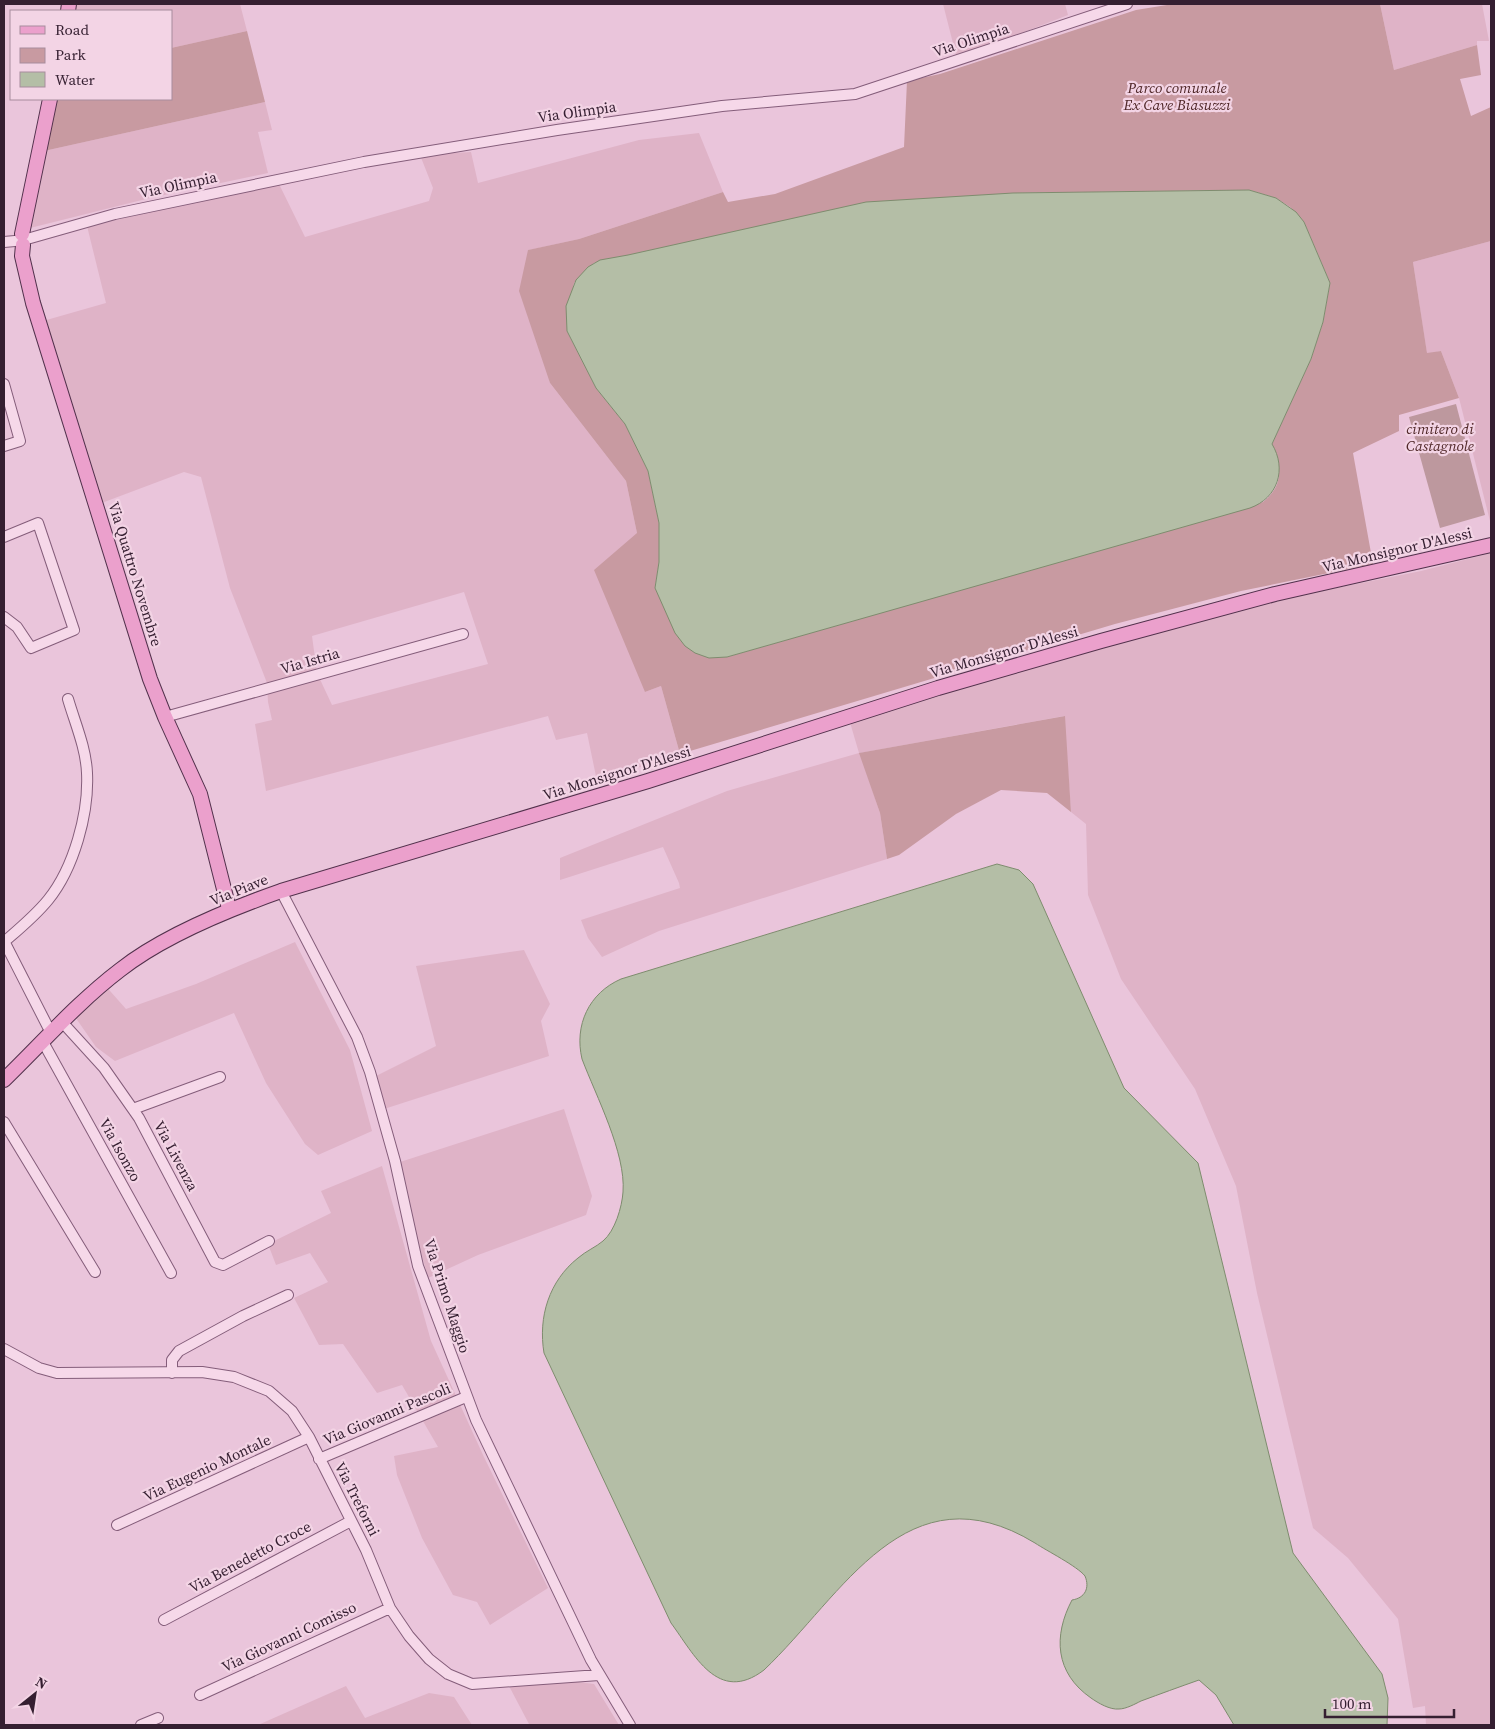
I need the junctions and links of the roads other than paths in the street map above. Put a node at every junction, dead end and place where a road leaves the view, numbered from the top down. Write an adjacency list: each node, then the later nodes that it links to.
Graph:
1 (1127, 4): 3 (street, Via Olimpia)
2 (50, 100): 3 (main road, Via Quattro Novembre)
3 (18, 240): 11 (main road, Via Quattro Novembre)
4 (4, 384): 5 (street)
5 (4, 446)
6 (4, 537): 8 (street)
7 (1491, 545): 12 (main road, Via Monsignor D'Alessi)
8 (4, 617)
9 (463, 634): 11 (street, Via Istria)
10 (68, 699): 15 (street)
11 (165, 717): 14 (main road, Via Quattro Novembre)
12 (533, 816): 13 (main road, Via Piave)
13 (281, 891): 14 (main road, Via Piave); 28 (street, Via Primo Maggio)
14 (229, 909): 16 (main road, Via Piave)
15 (4, 942): 17 (street, Via Isonzo)
16 (63, 1022): 17 (main road, Via Piave); 20 (street, Via Livenza)
17 (47, 1038): 19 (main road, Via Piave); 24 (street, Via Isonzo)
18 (220, 1076): 20 (street)
19 (4, 1080)
20 (133, 1109): 22 (street, Via Livenza)
21 (4, 1122): 23 (street)
22 (269, 1242)
23 (95, 1272)
24 (171, 1273)
25 (288, 1295): 27 (street)
26 (4, 1348): 27 (street, Via Treforni)
27 (172, 1372): 29 (street, Via Treforni)
28 (466, 1397): 30 (street, Via Giovanni Pascoli); 35 (street, Via Primo Maggio)
29 (310, 1437): 30 (street, Via Treforni); 32 (street, Via Eugenio Montale)
30 (319, 1459): 31 (street, Via Treforni)
31 (351, 1521): 33 (street, Via Treforni); 34 (street, Via Benedetto Croce)
32 (118, 1525)
33 (390, 1608): 35 (street, Via Treforni); 36 (street, Via Giovanni Comisso)
34 (164, 1620)
35 (599, 1675): 39 (street)
36 (200, 1695)
37 (158, 1718): 38 (street)
38 (141, 1725)
39 (630, 1725)

